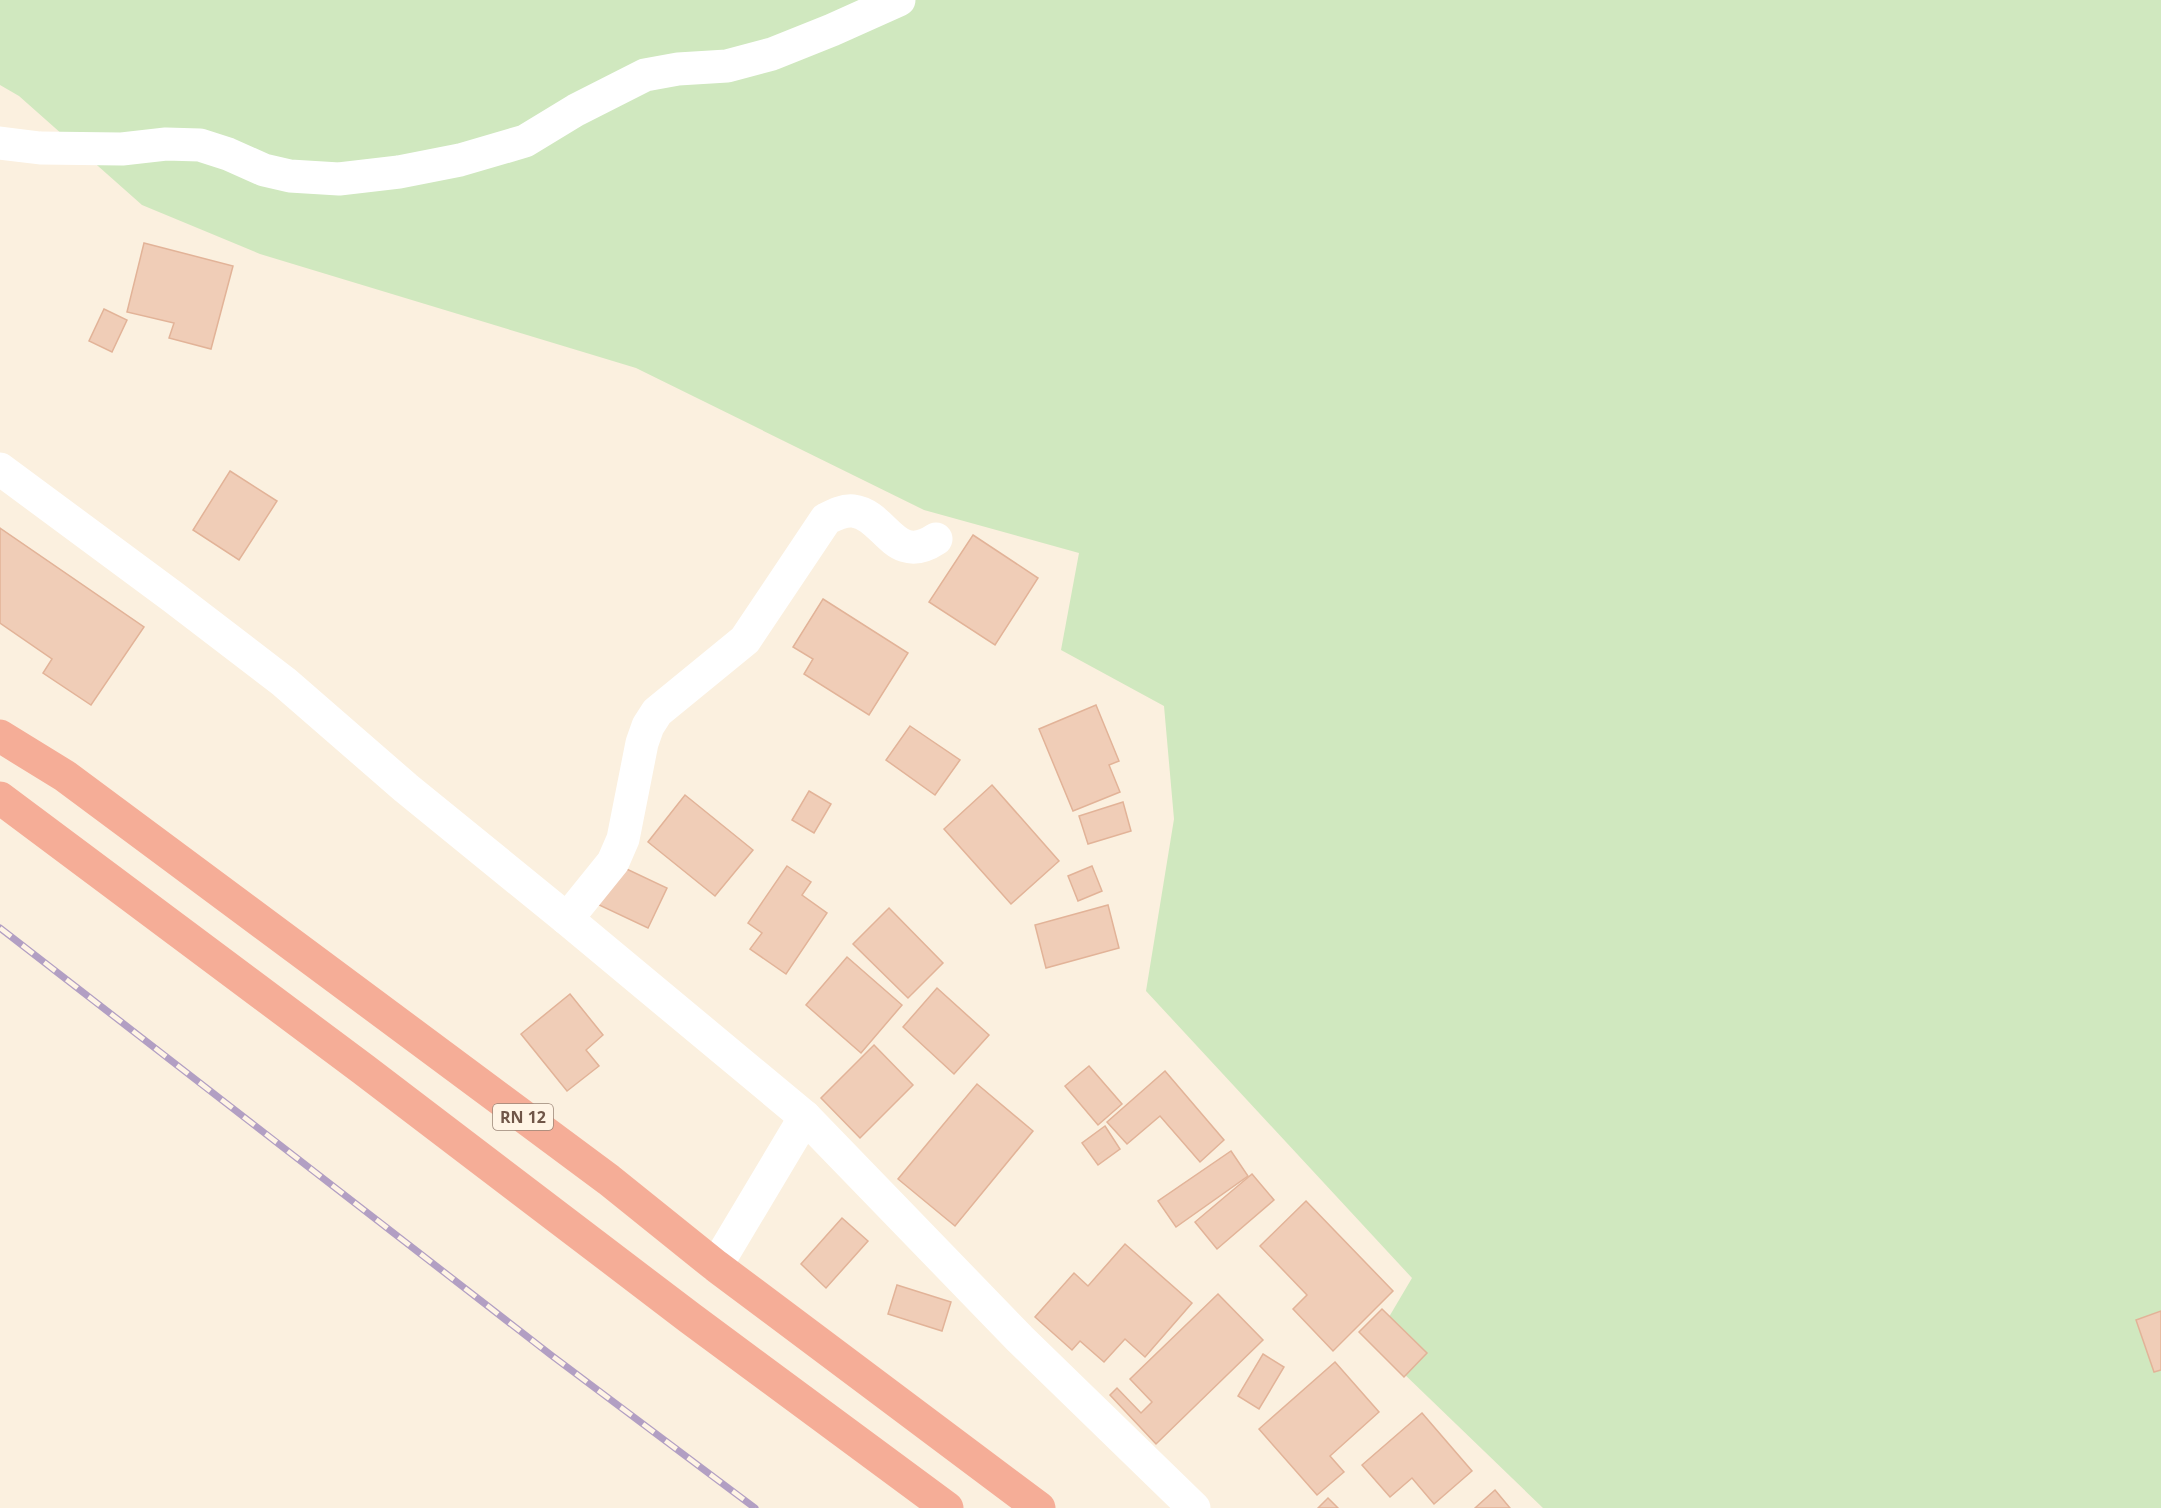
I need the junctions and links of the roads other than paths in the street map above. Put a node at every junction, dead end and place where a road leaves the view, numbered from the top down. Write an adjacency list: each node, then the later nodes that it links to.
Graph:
1 (899, 0): 2 (street)
2 (0, 143)
3 (0, 469): 7 (street)
4 (936, 539): 7 (street)
5 (0, 736): 9 (highway, RN 12)
6 (0, 798): 10 (highway)
7 (567, 919): 8 (street)
8 (805, 1117): 9 (street); 12 (street)
9 (716, 1266): 11 (highway, RN 12)
10 (947, 1508)
11 (1039, 1508)
12 (1194, 1508)

